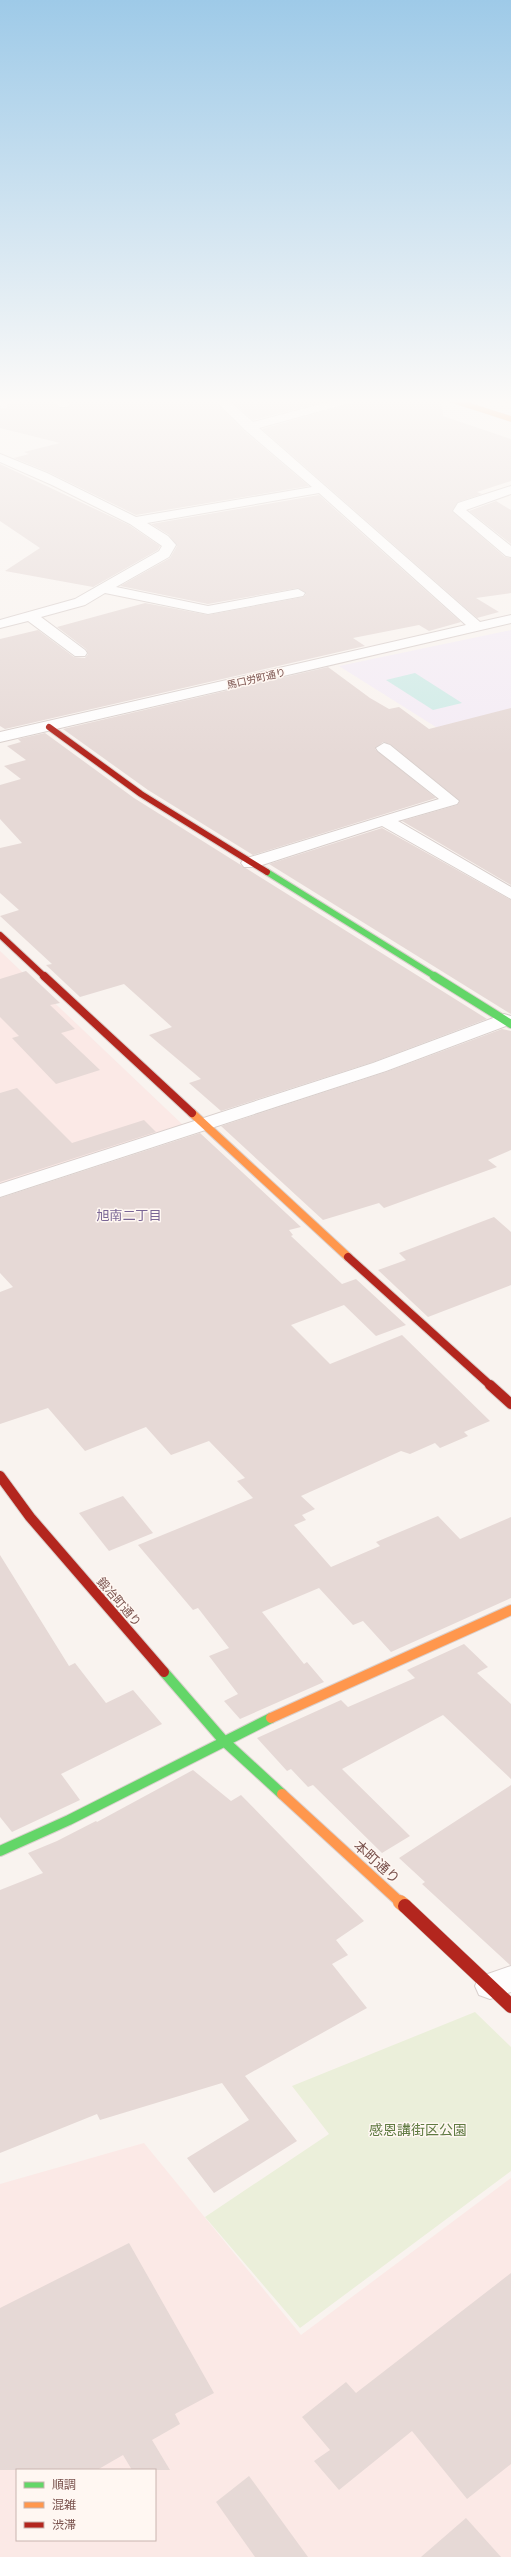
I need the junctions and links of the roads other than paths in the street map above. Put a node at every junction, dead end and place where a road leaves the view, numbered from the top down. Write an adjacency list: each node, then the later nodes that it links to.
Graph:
1 (129, 518): 5 (street)
2 (150, 518): 5 (street)
3 (356, 518): 12 (street)
4 (468, 518): 6 (street)
5 (134, 521): 7 (street)
6 (511, 553)
7 (105, 589): 8 (street); 9 (street)
8 (298, 593)
9 (31, 616): 11 (street); 13 (street)
10 (511, 619): 12 (street, 馬口労町通り)
11 (0, 624)
12 (476, 626): 15 (street, 馬口労町通り)
13 (80, 653)
14 (0, 719): 16 (street)
15 (49, 727): 16 (street, 馬口労町通り); 19 (street)
16 (6, 735)
17 (384, 748): 18 (street)
18 (384, 820): 19 (street); 20 (street)
19 (250, 863): 22 (street)
20 (511, 894)
21 (0, 935): 23 (street)
22 (508, 1022): 23 (street)
23 (203, 1124): 24 (street); 25 (street)
24 (0, 1191)
25 (511, 1404)
26 (0, 1476): 28 (street, 鍛冶町通り)
27 (511, 1610): 28 (street)
28 (222, 1740): 29 (street); 30 (street, 本町通り)
29 (0, 1851)
30 (500, 1982): 31 (street, 本町通り)
31 (511, 2006)

